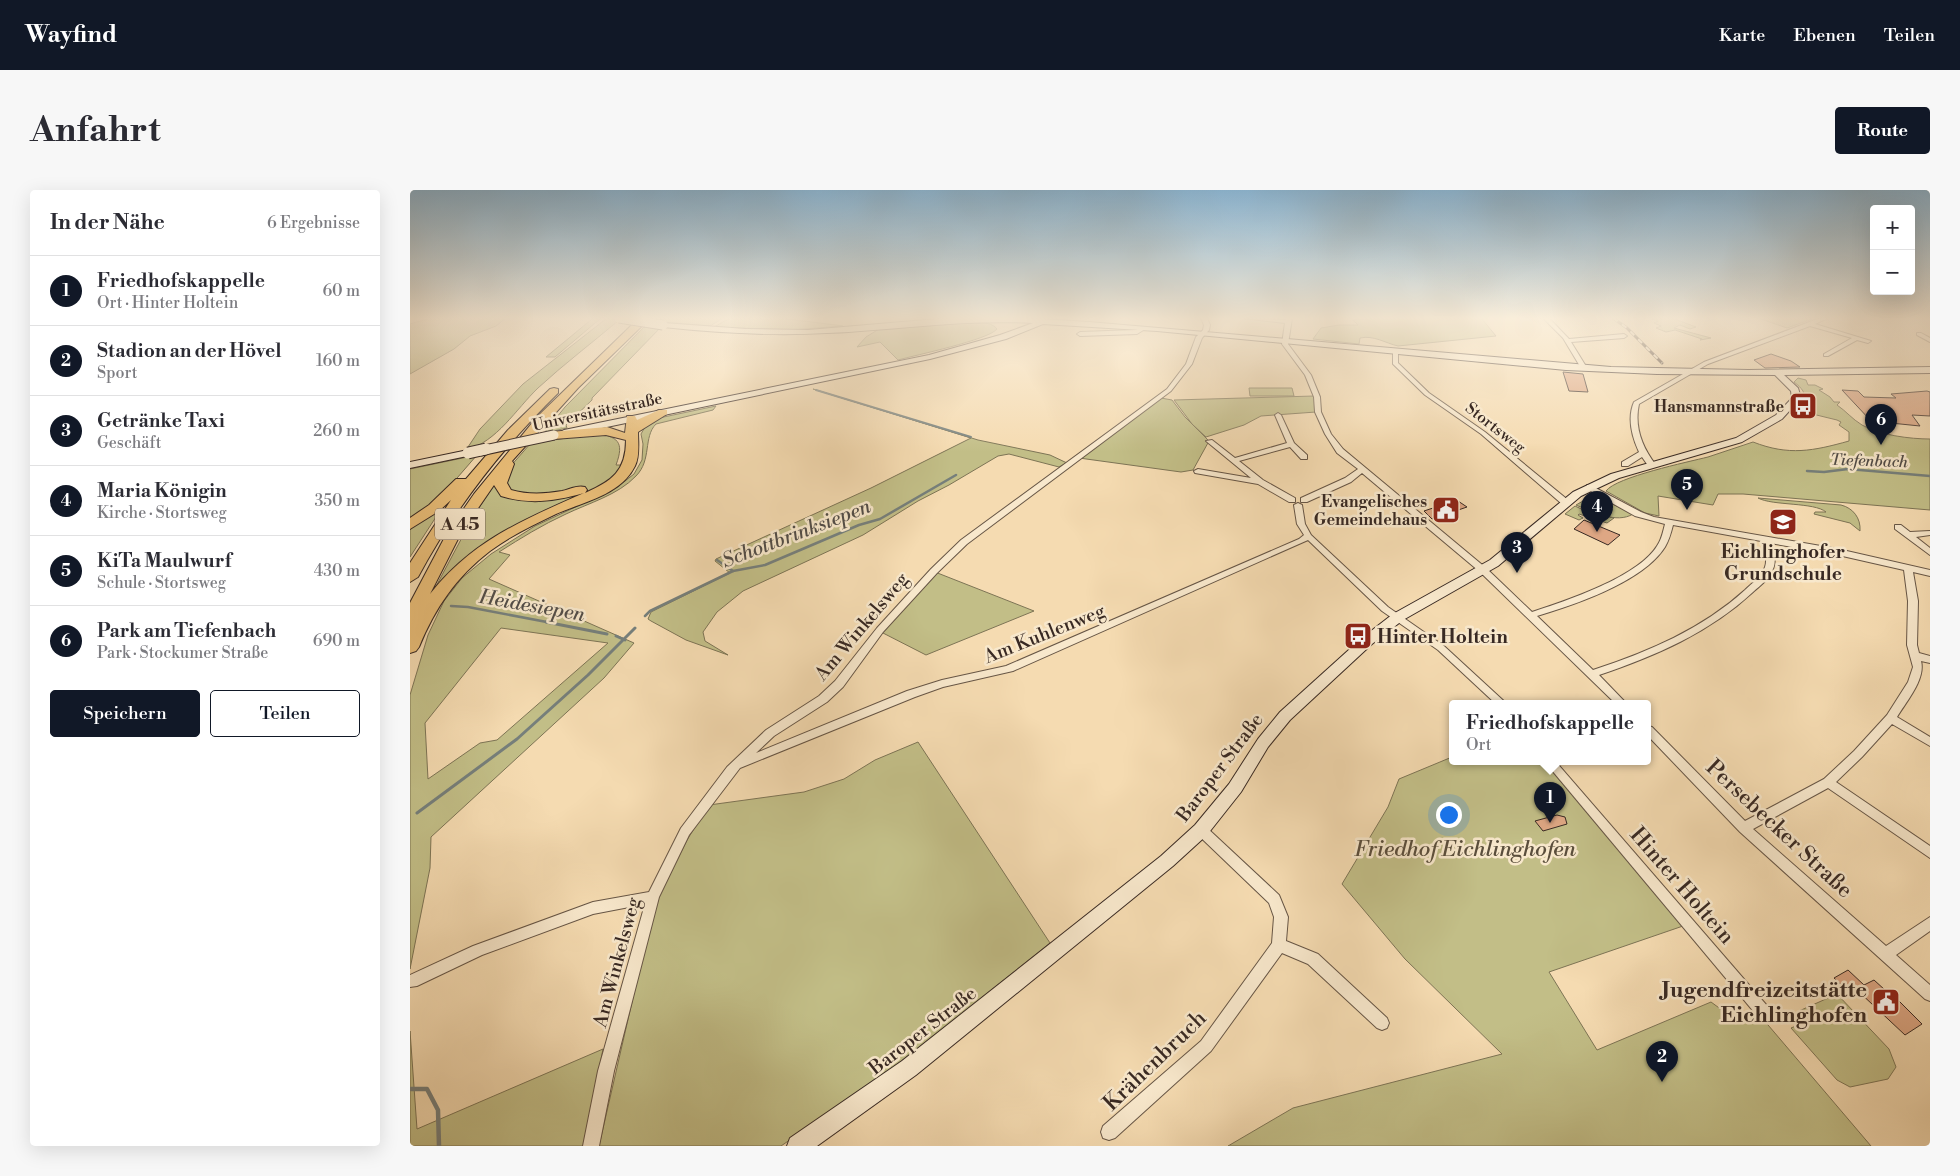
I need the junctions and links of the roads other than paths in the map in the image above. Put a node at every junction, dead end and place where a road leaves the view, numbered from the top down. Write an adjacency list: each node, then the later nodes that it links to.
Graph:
1 (583, 363): 20 (highway, A 45)
2 (599, 363): 19 (highway, A 45)
3 (900, 363): 15 (main road, Universitätsstraße)
4 (1190, 363): 61 (street, Am Winkelsweg)
5 (1298, 363): 30 (street)
6 (1395, 363): 35 (street, Stortsweg)
7 (1520, 363): 10 (main road)
8 (1581, 363): 10 (street)
9 (1706, 363): 12 (street); 13 (street)
10 (1584, 368): 12 (main road)
11 (1930, 370): 14 (main road)
12 (1692, 371): 13 (main road); 24 (street)
13 (1722, 372): 14 (main road)
14 (1778, 374): 29 (main road)
15 (663, 412): 17 (highway)
16 (1278, 415): 22 (street)
17 (626, 427): 18 (highway); 19 (highway); 51 (highway)
18 (554, 435): 23 (main road, Universitätsstraße, bridge)
19 (526, 436): 50 (highway, A 45)
20 (506, 439): 37 (highway); 47 (highway, A 45)
21 (1210, 441): 26 (street)
22 (1291, 444): 25 (street); 26 (street)
23 (468, 453): 28 (main road, Universitätsstraße)
24 (1642, 454): 27 (street); 29 (street)
25 (1304, 457)
26 (1235, 460): 32 (street)
27 (1625, 464)
28 (410, 465)
29 (1652, 465): 33 (main road, Baroper Straße)
30 (1363, 469): 34 (street); 45 (street)
31 (1198, 471): 32 (street)
32 (1260, 482): 34 (street)
33 (1590, 488): 35 (main road, Baroper Straße); 36 (street)
34 (1298, 502): 41 (street)
35 (1565, 502): 45 (main road, Baroper Straße)
36 (1669, 522): 42 (street); 48 (street)
37 (410, 525)
38 (1898, 528): 40 (street)
39 (1928, 533): 40 (street)
40 (1910, 535): 43 (street)
41 (1308, 536): 49 (street); 61 (street, Am Kuhlenweg)
42 (1765, 539): 44 (street); 54 (street)
43 (1930, 552)
44 (1908, 567): 46 (street); 52 (street)
45 (1483, 570): 48 (street); 49 (main road, Baroper Straße)
46 (1930, 573)
47 (410, 577)
48 (1531, 616): 54 (street)
49 (1398, 617): 55 (street); 64 (main road, Baroper Straße)
50 (410, 621)
51 (410, 647)
52 (1915, 655): 53 (street); 57 (street)
53 (1930, 660)
54 (1592, 674): 56 (street)
55 (1498, 700)
56 (1618, 700)
57 (1891, 718): 59 (street); 62 (street)
58 (1651, 733): 63 (street, Persebecker Straße)
59 (1930, 742)
60 (1553, 765): 72 (street, Hinter Holtein)
61 (731, 770): 66 (street, Am Winkelsweg)
62 (1828, 782): 63 (street); 65 (street)
63 (1744, 828): 69 (street, Persebecker Straße)
64 (1201, 830): 68 (street); 76 (main road, Baroper Straße)
65 (1930, 853)
66 (653, 897): 70 (street); 75 (street, Am Winkelsweg)
67 (1930, 923): 69 (street)
68 (1279, 945): 73 (street); 74 (street, Krähenbruch)
69 (1885, 954): 71 (street, Persebecker Straße)
70 (412, 981)
71 (1930, 994)
72 (1764, 1013)
73 (1382, 1023)
74 (1109, 1132)
75 (591, 1146)
76 (798, 1146)

